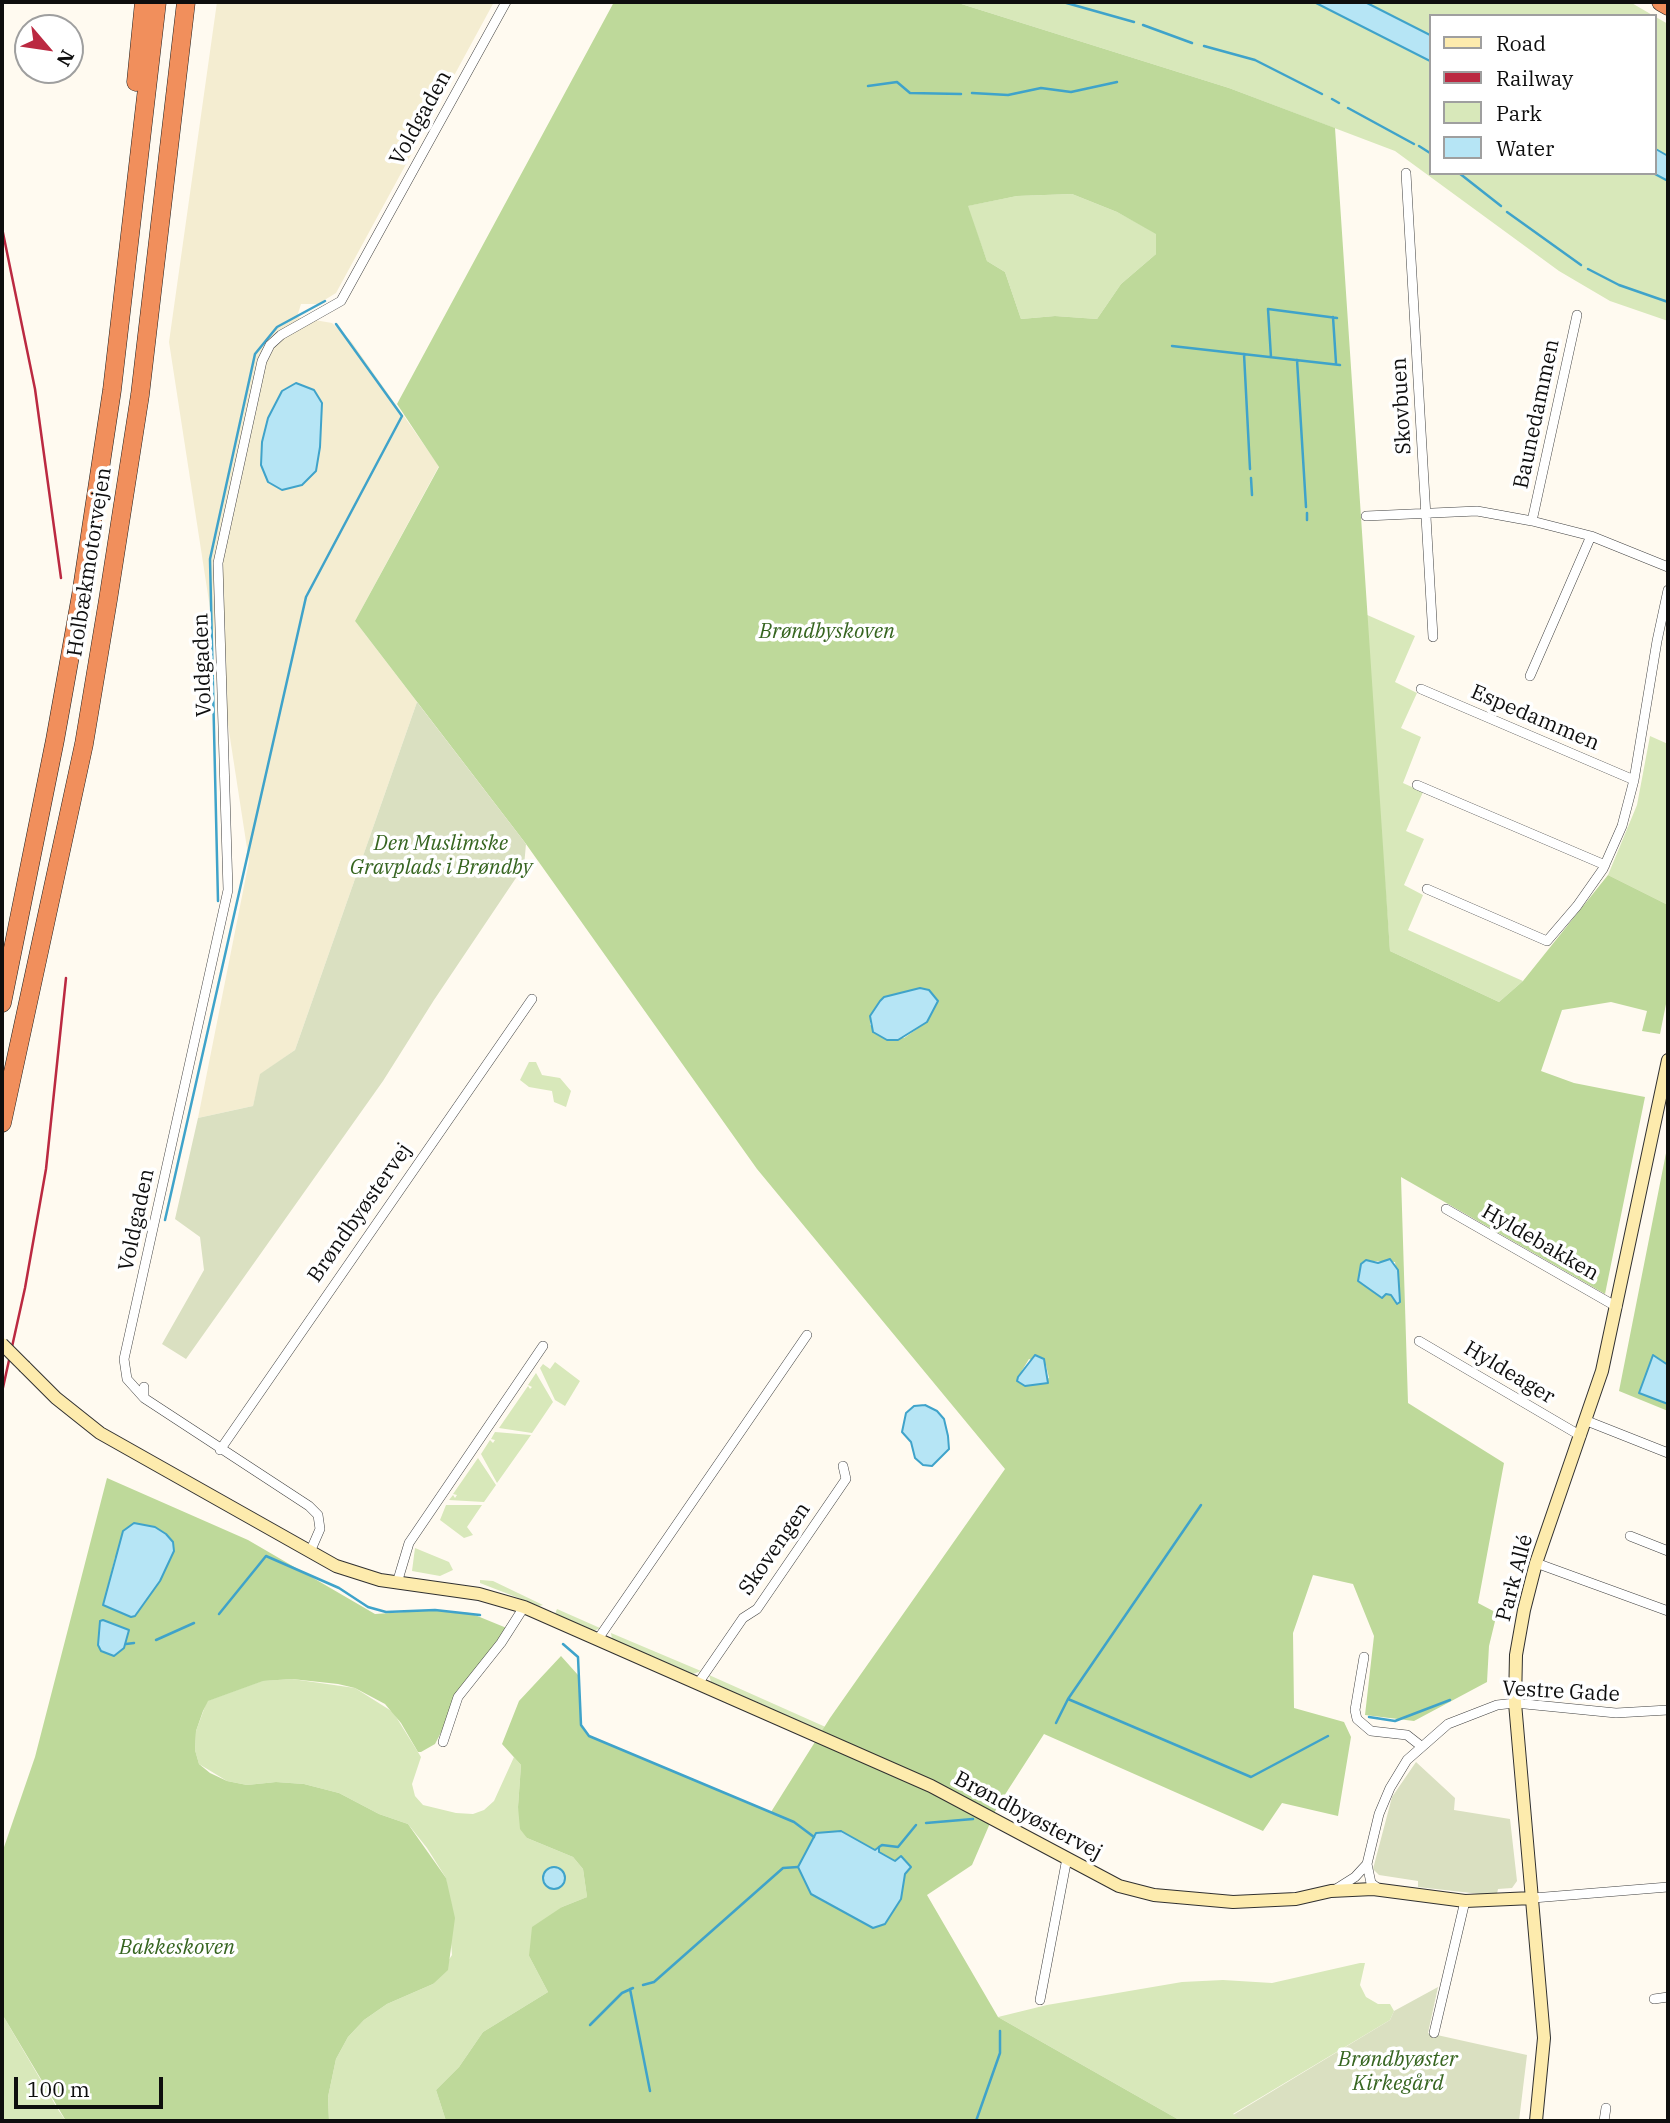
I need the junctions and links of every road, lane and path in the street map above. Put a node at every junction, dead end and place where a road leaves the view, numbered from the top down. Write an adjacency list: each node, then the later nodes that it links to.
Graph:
1 (144, 2): 10 (highway)
2 (157, 2): 10 (highway, Holbækmotorvejen)
3 (186, 2): 8 (highway, Holbækmotorvejen)
4 (197, 2): 8 (highway)
5 (506, 2): 36 (street, Voldgaden)
6 (1661, 2): 7 (highway)
7 (1668, 6)
8 (172, 127): 28 (highway, Holbækmotorvejen)
9 (1406, 173): 12 (street, Skovbuen)
10 (134, 201): 26 (highway, Holbækmotorvejen)
11 (1577, 315): 14 (street, Baunedammen)
12 (1425, 512): 13 (street, Baunedammen); 14 (street, Baunedammen); 18 (street, Skovbuen)
13 (1366, 516)
14 (1532, 521): 15 (street, Baunedammen)
15 (1591, 536): 16 (street, Baunedammen); 19 (street)
16 (1668, 567)
17 (1668, 590): 21 (street)
18 (1433, 637)
19 (1530, 677)
20 (1421, 689): 21 (street, Espedammen)
21 (1634, 780): 23 (street)
22 (1417, 785): 23 (street)
23 (1605, 865): 24 (street)
24 (1427, 889)
25 (532, 999): 39 (street, Brøndbyøstervej)
26 (2, 1003)
27 (1668, 1062): 30 (street, Park Allé)
28 (2, 1123)
29 (1446, 1209): 30 (street, Hyldebakken)
30 (1617, 1307): 37 (street, Park Allé)
31 (807, 1335): 49 (street)
32 (1419, 1341): 38 (street, Hyldeager)
33 (2, 1345): 44 (street, Brøndbyøstervej, bridge)
34 (543, 1346): 46 (street)
35 (144, 1387): 36 (street)
36 (144, 1398): 39 (street)
37 (1587, 1421): 38 (street, Park Allé); 40 (street)
38 (1581, 1436): 45 (street, Park Allé)
39 (220, 1450): 44 (street)
40 (1668, 1453)
41 (843, 1466): 51 (street, Skovengen)
42 (1630, 1536): 43 (street)
43 (1668, 1551)
44 (310, 1552): 46 (street, Brøndbyøstervej)
45 (1536, 1563): 48 (street); 52 (street, Park Allé)
46 (397, 1583): 47 (street, Brøndbyøstervej)
47 (524, 1607): 49 (street, Brøndbyøstervej); 54 (street)
48 (1668, 1611)
49 (598, 1639): 51 (street, Brøndbyøstervej)
50 (1364, 1657): 55 (street)
51 (699, 1682): 56 (street, Brøndbyøstervej)
52 (1515, 1703): 53 (street, Vestre Gade); 55 (street, Vestre Gade); 61 (street, Park Allé)
53 (1668, 1710)
54 (443, 1742)
55 (1421, 1746): 57 (street, Vestre Gade)
56 (1067, 1858): 60 (street, Brøndbyøstervej); 65 (street)
57 (1367, 1864): 59 (street); 60 (street)
58 (1668, 1887): 61 (street, Brøndbyøstervej)
59 (1379, 1889): 60 (street, Brøndbyøstervej); 62 (street, Brøndbyøstervej)
60 (1331, 1891)
61 (1533, 1899): 62 (street, Brøndbyøstervej); 68 (street, Park Allé)
62 (1465, 1901): 66 (street)
63 (1668, 1997): 64 (street)
64 (1654, 1998)
65 (1040, 2000)
66 (1434, 2033)
67 (1606, 2108): 69 (street)
68 (1536, 2121)
69 (1604, 2121)

